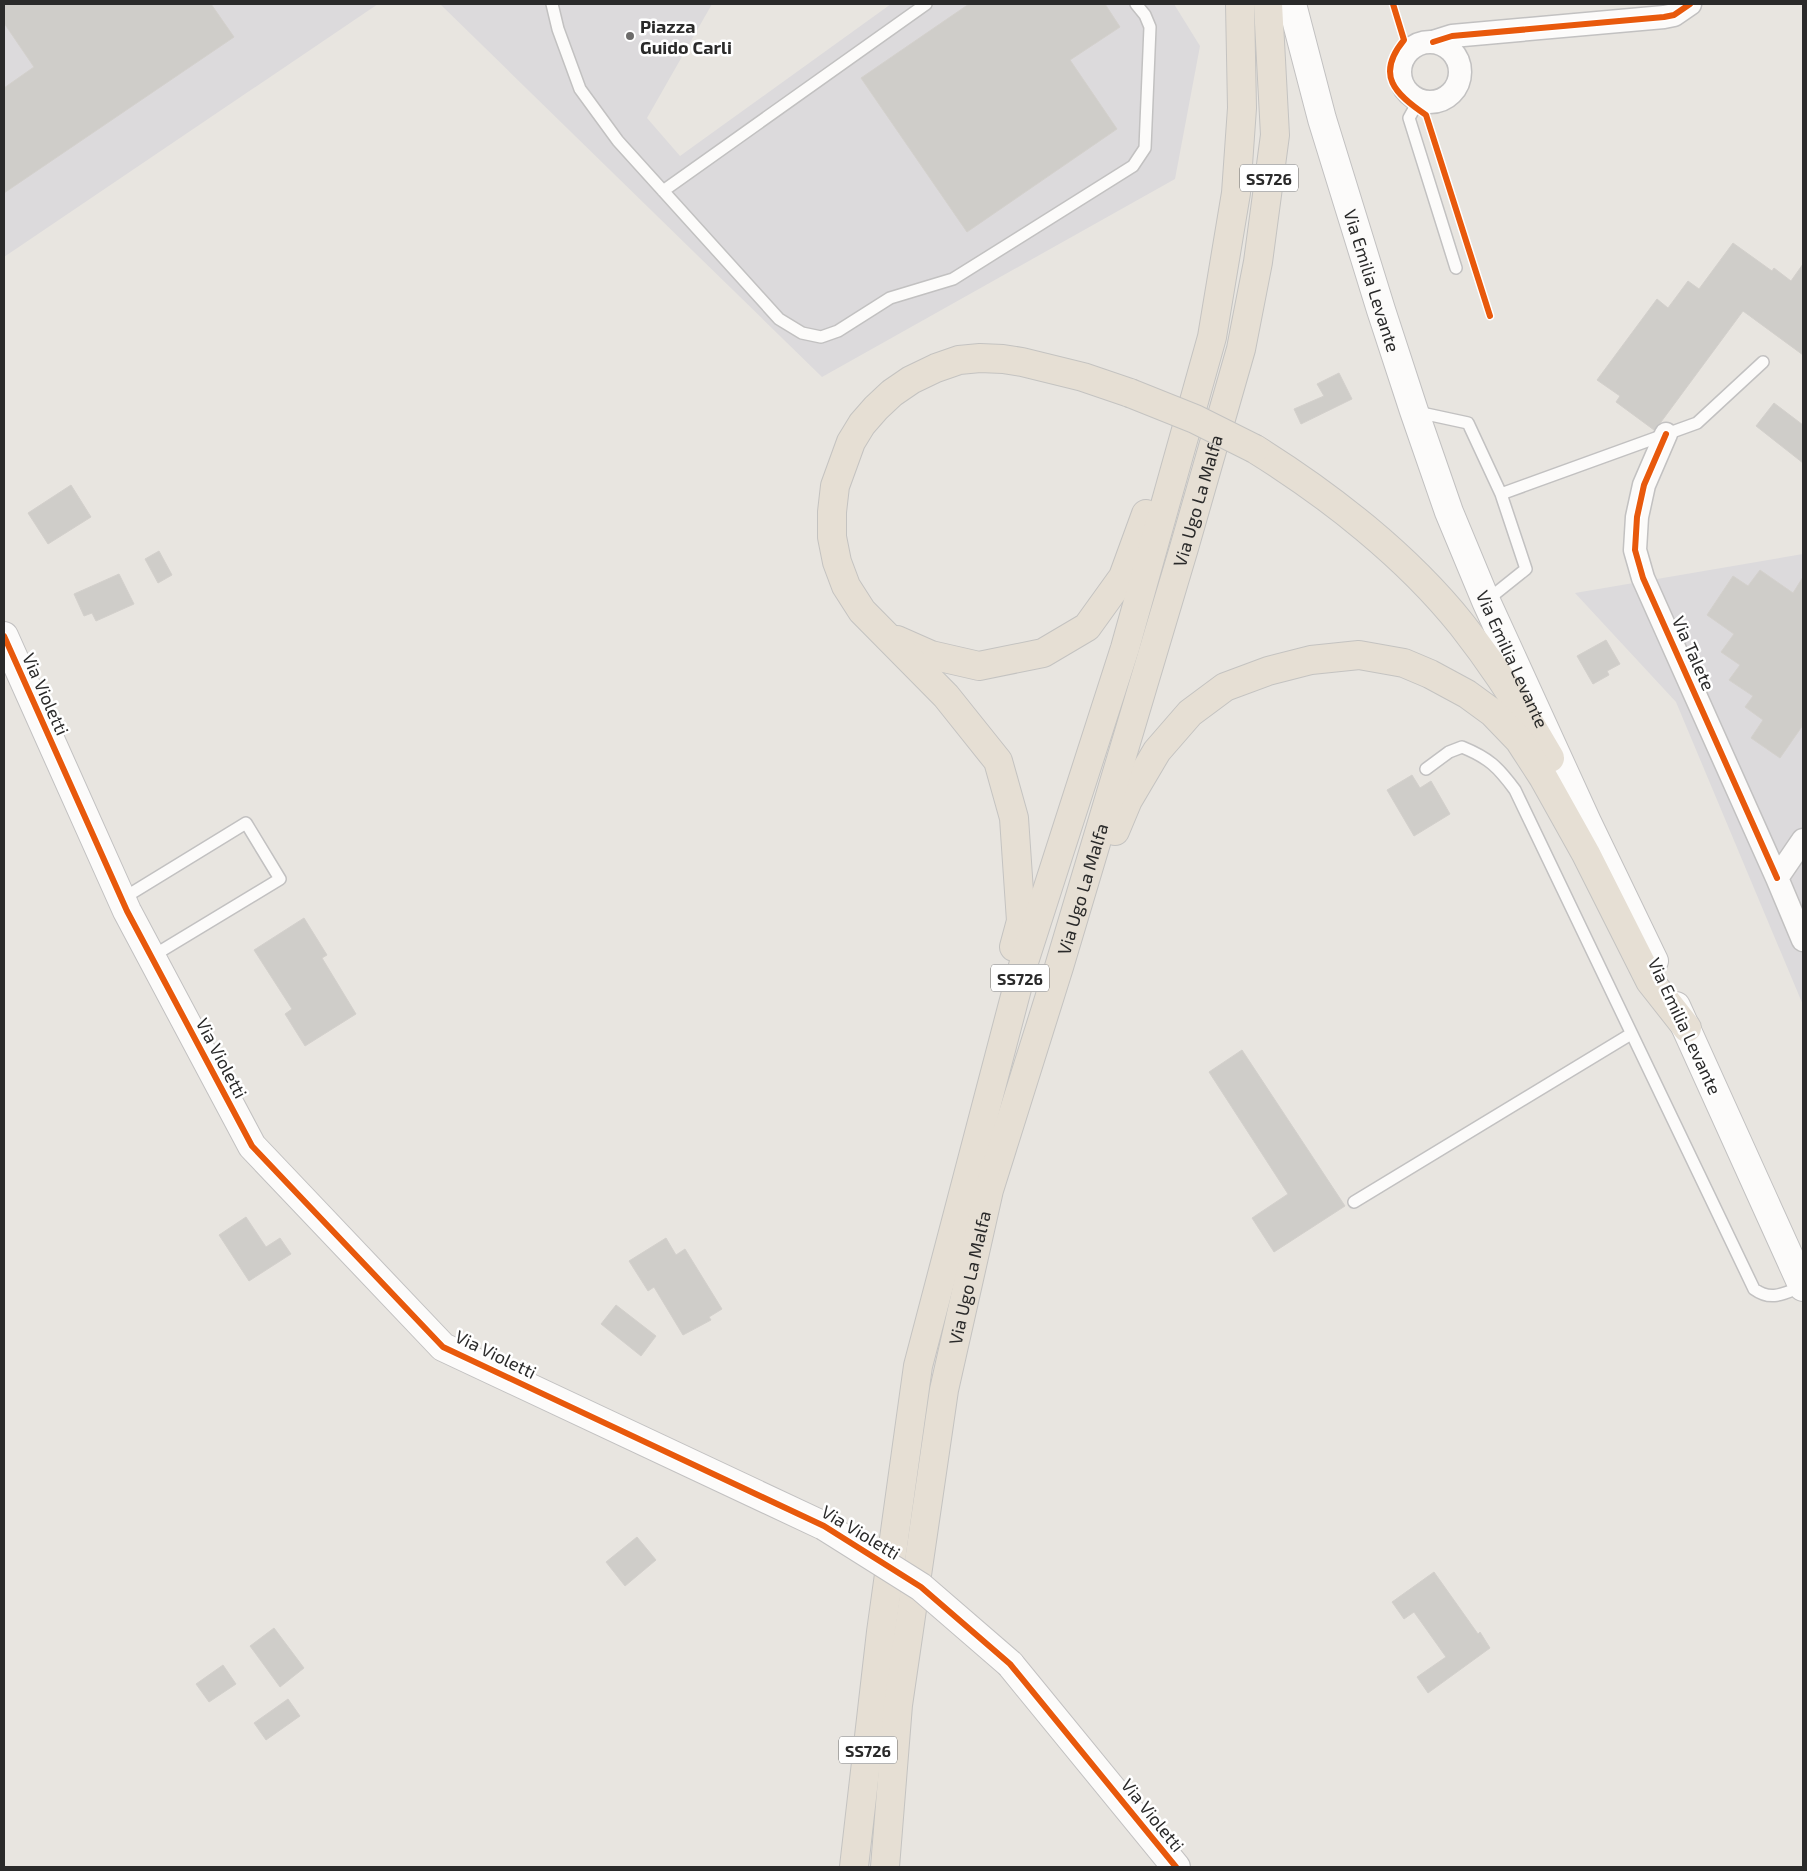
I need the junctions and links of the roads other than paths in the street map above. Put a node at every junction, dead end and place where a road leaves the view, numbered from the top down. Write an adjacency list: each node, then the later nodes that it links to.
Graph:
1 (552, 4): 12 (lane)
2 (926, 4): 12 (lane)
3 (1136, 4): 12 (lane)
4 (1240, 4): 14 (highway, Via Ugo La Malfa / SS726)
5 (1268, 4): 29 (highway, Via Ugo La Malfa / SS726)
6 (1292, 4): 16 (street, Via Emilia Levante)
7 (1690, 4): 8 (street)
8 (1490, 34): 9 (street); 10 (street)
9 (1433, 42): 10 (street); 11 (street)
10 (1459, 65): 11 (street)
11 (1419, 100): 13 (lane)
12 (663, 191)
13 (1456, 268)
14 (1212, 337): 20 (highway); 34 (highway, Via Ugo La Malfa / SS726)
15 (1763, 362): 17 (lane)
16 (1414, 411): 18 (lane); 19 (street, Via Emilia Levante)
17 (1666, 434): 18 (lane); 25 (street, Via Talete)
18 (1501, 494): 19 (lane)
19 (1486, 601): 23 (street, Via Emilia Levante)
20 (880, 631): 23 (highway, bridge); 34 (highway)
21 (4, 636): 26 (street, Via Violetti)
22 (1426, 768): 31 (lane)
23 (1587, 822): 30 (street, Via Emilia Levante)
24 (1803, 840): 25 (street)
25 (1777, 878): 27 (street, Via Talete)
26 (122, 899): 28 (street, Via Violetti); 28 (lane)
27 (1803, 940)
28 (151, 957): 37 (street, Via Violetti, bridge)
29 (1059, 967): 30 (highway); 36 (highway, Via Ugo La Malfa / SS726)
30 (1687, 1028): 33 (street, Via Emilia Levante)
31 (1631, 1034): 32 (lane); 33 (lane)
32 (1354, 1202)
33 (1803, 1286)
34 (918, 1366): 35 (highway, Via Ugo La Malfa / SS726)
35 (854, 1867)
36 (884, 1867)
37 (1176, 1867)

